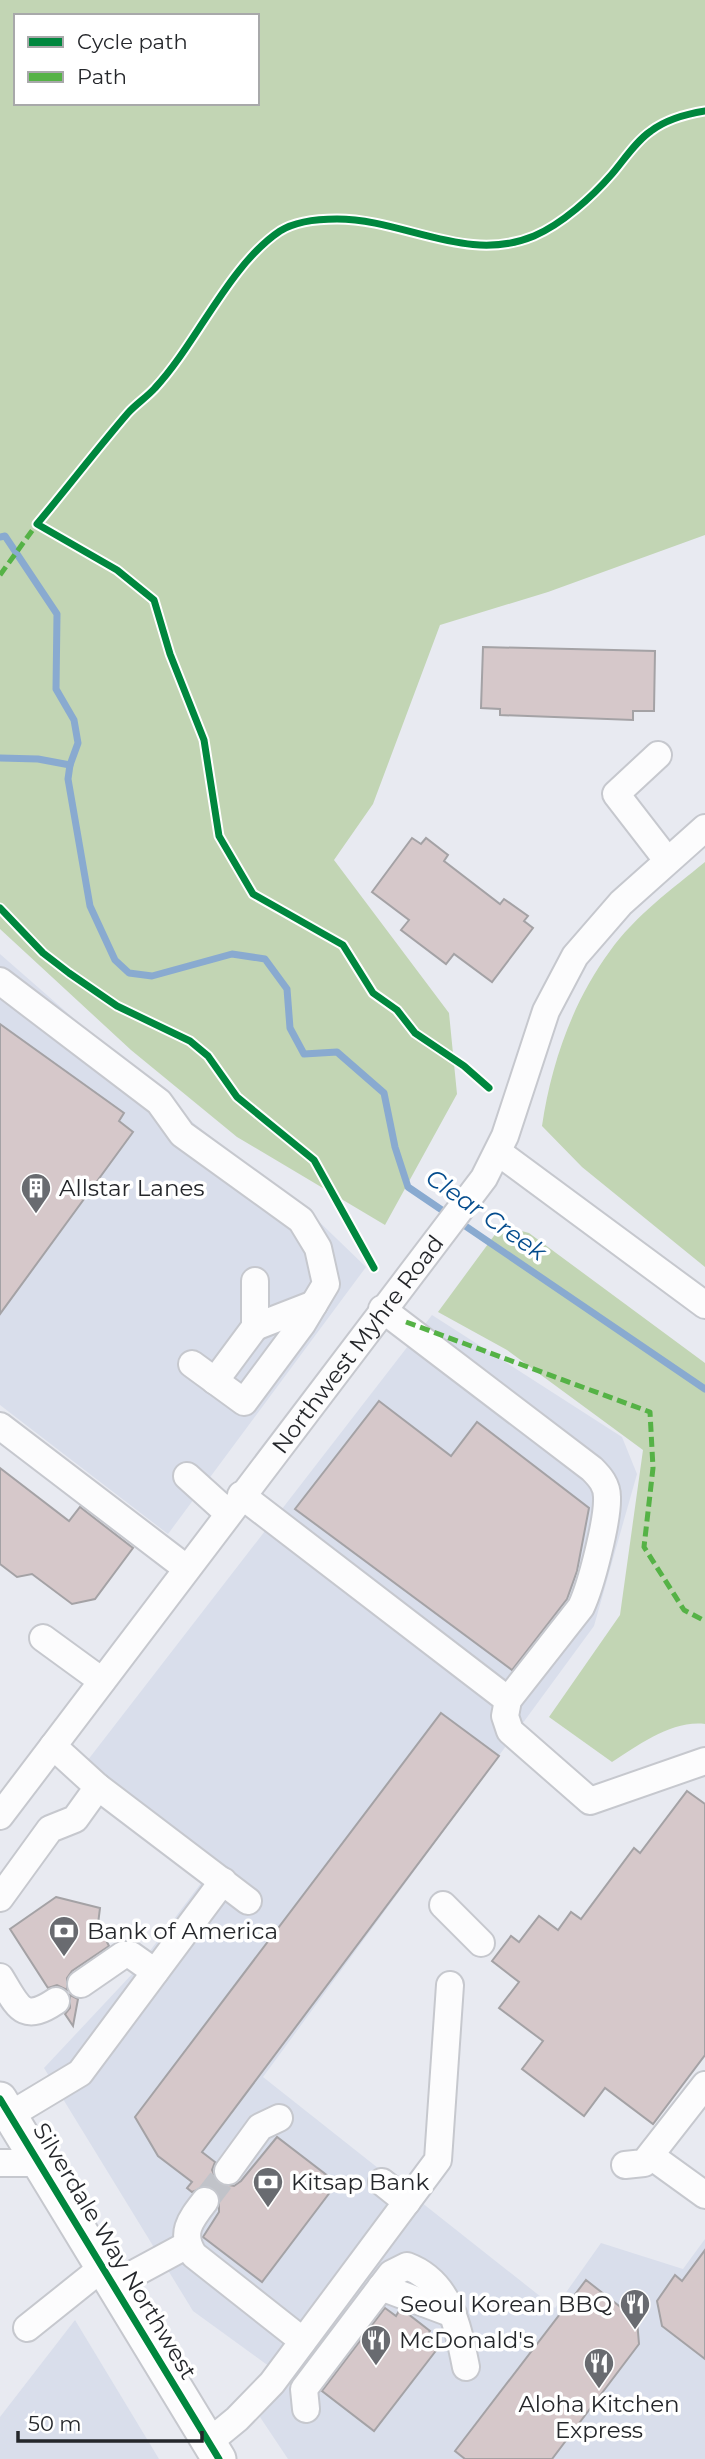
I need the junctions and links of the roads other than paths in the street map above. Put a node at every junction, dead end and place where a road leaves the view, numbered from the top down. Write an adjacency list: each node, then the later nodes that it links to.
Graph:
1 (658, 755): 3 (street)
2 (705, 828): 3 (street, Northwest Myhre Road)
3 (667, 860): 5 (street, Northwest Myhre Road)
4 (0, 981): 7 (street)
5 (498, 1152): 8 (street); 9 (street, Northwest Myhre Road)
6 (255, 1281): 10 (street)
7 (314, 1304): 10 (street); 12 (street)
8 (705, 1305)
9 (382, 1310): 15 (street, Northwest Myhre Road); 19 (street)
10 (255, 1327): 12 (street)
11 (192, 1364): 12 (street)
12 (215, 1381)
13 (0, 1426): 16 (street)
14 (187, 1476): 15 (street)
15 (234, 1504): 16 (street, Northwest Myhre Road); 19 (street)
16 (186, 1568): 18 (street, Northwest Myhre Road)
17 (43, 1638): 18 (street)
18 (102, 1681): 20 (street, Northwest Myhre Road)
19 (509, 1700): 21 (street)
20 (53, 1746): 22 (street); 23 (street, Northwest Myhre Road)
21 (705, 1761)
22 (98, 1787): 24 (street); 25 (street)
23 (0, 1816)
24 (223, 1881): 26 (street); 29 (street)
25 (0, 1898)
26 (248, 1901)
27 (443, 1905): 28 (street)
28 (481, 1943)
29 (155, 1972): 31 (street); 35 (street)
30 (0, 1977): 33 (street)
31 (81, 1984)
32 (450, 1984): 45 (street)
33 (56, 2001)
34 (705, 2085): 37 (street)
35 (5, 2107): 39 (main road, Silverdale Way Northwest)
36 (279, 2118): 41 (street)
37 (651, 2156): 40 (street); 43 (street)
38 (0, 2163): 39 (street)
39 (39, 2163): 47 (main road, Silverdale Way Northwest)
40 (625, 2165)
41 (228, 2171)
42 (382, 2182): 45 (street)
43 (705, 2195)
44 (205, 2201): 46 (street)
45 (407, 2202): 49 (street)
46 (187, 2245): 47 (street); 49 (street)
47 (108, 2277): 48 (street); 52 (main road, Silverdale Way Northwest)
48 (27, 2328)
49 (303, 2341): 52 (street)
50 (466, 2367): 51 (street)
51 (306, 2409)
52 (214, 2451)

